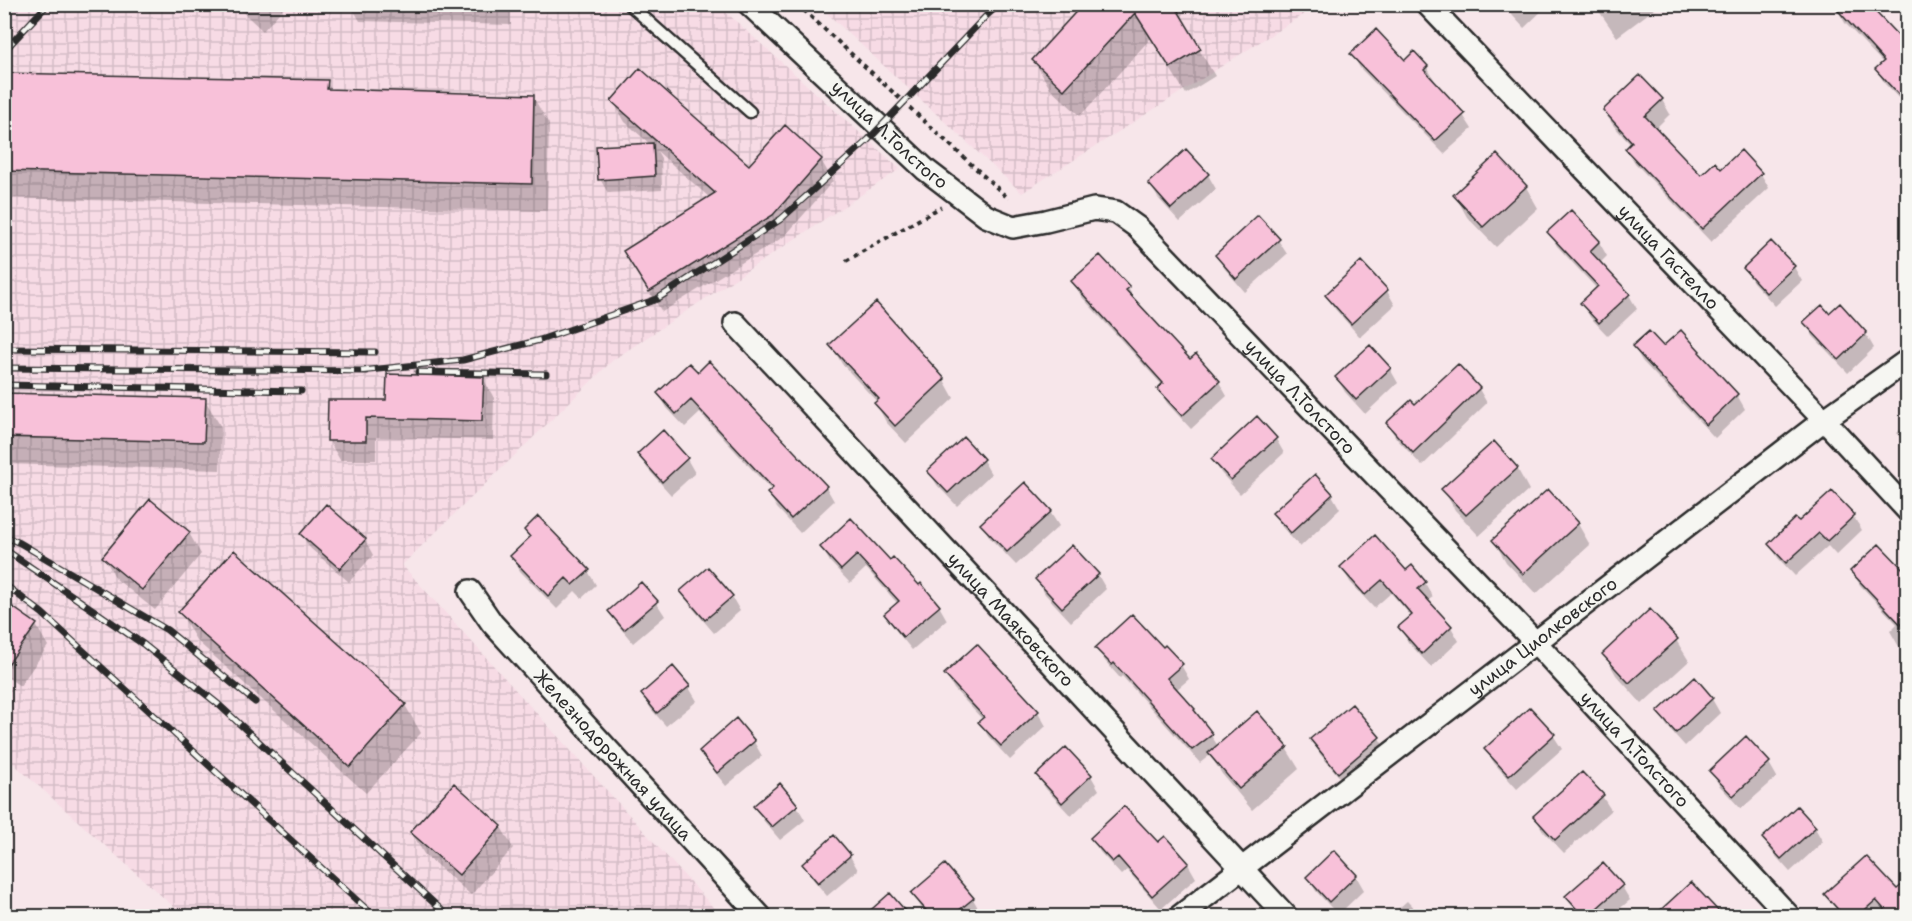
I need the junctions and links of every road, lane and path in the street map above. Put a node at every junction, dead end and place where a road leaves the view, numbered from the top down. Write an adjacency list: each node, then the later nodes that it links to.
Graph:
1 (629, 4): 5 (lane)
2 (749, 4): 6 (street, улица Л.Толстого)
3 (797, 4): 7 (path)
4 (1427, 4): 11 (street, улица Гастелло)
5 (750, 112)
6 (960, 196): 8 (path); 14 (street, улица Л.Толстого)
7 (1009, 200)
8 (846, 261)
9 (735, 323): 15 (street, улица Маяковского)
10 (1908, 360): 11 (street, улица Циолковского)
11 (1824, 420): 12 (street, улица Гастелло); 14 (street, улица Циолковского)
12 (1908, 511)
13 (470, 591): 16 (street, Железнодорожная улица)
14 (1536, 643): 15 (street, улица Циолковского); 19 (street, улица Л.Толстого)
15 (1241, 869): 17 (street, улица Циолковского); 18 (street, улица Маяковского)
16 (760, 916)
17 (1180, 916)
18 (1286, 916)
19 (1789, 916)

